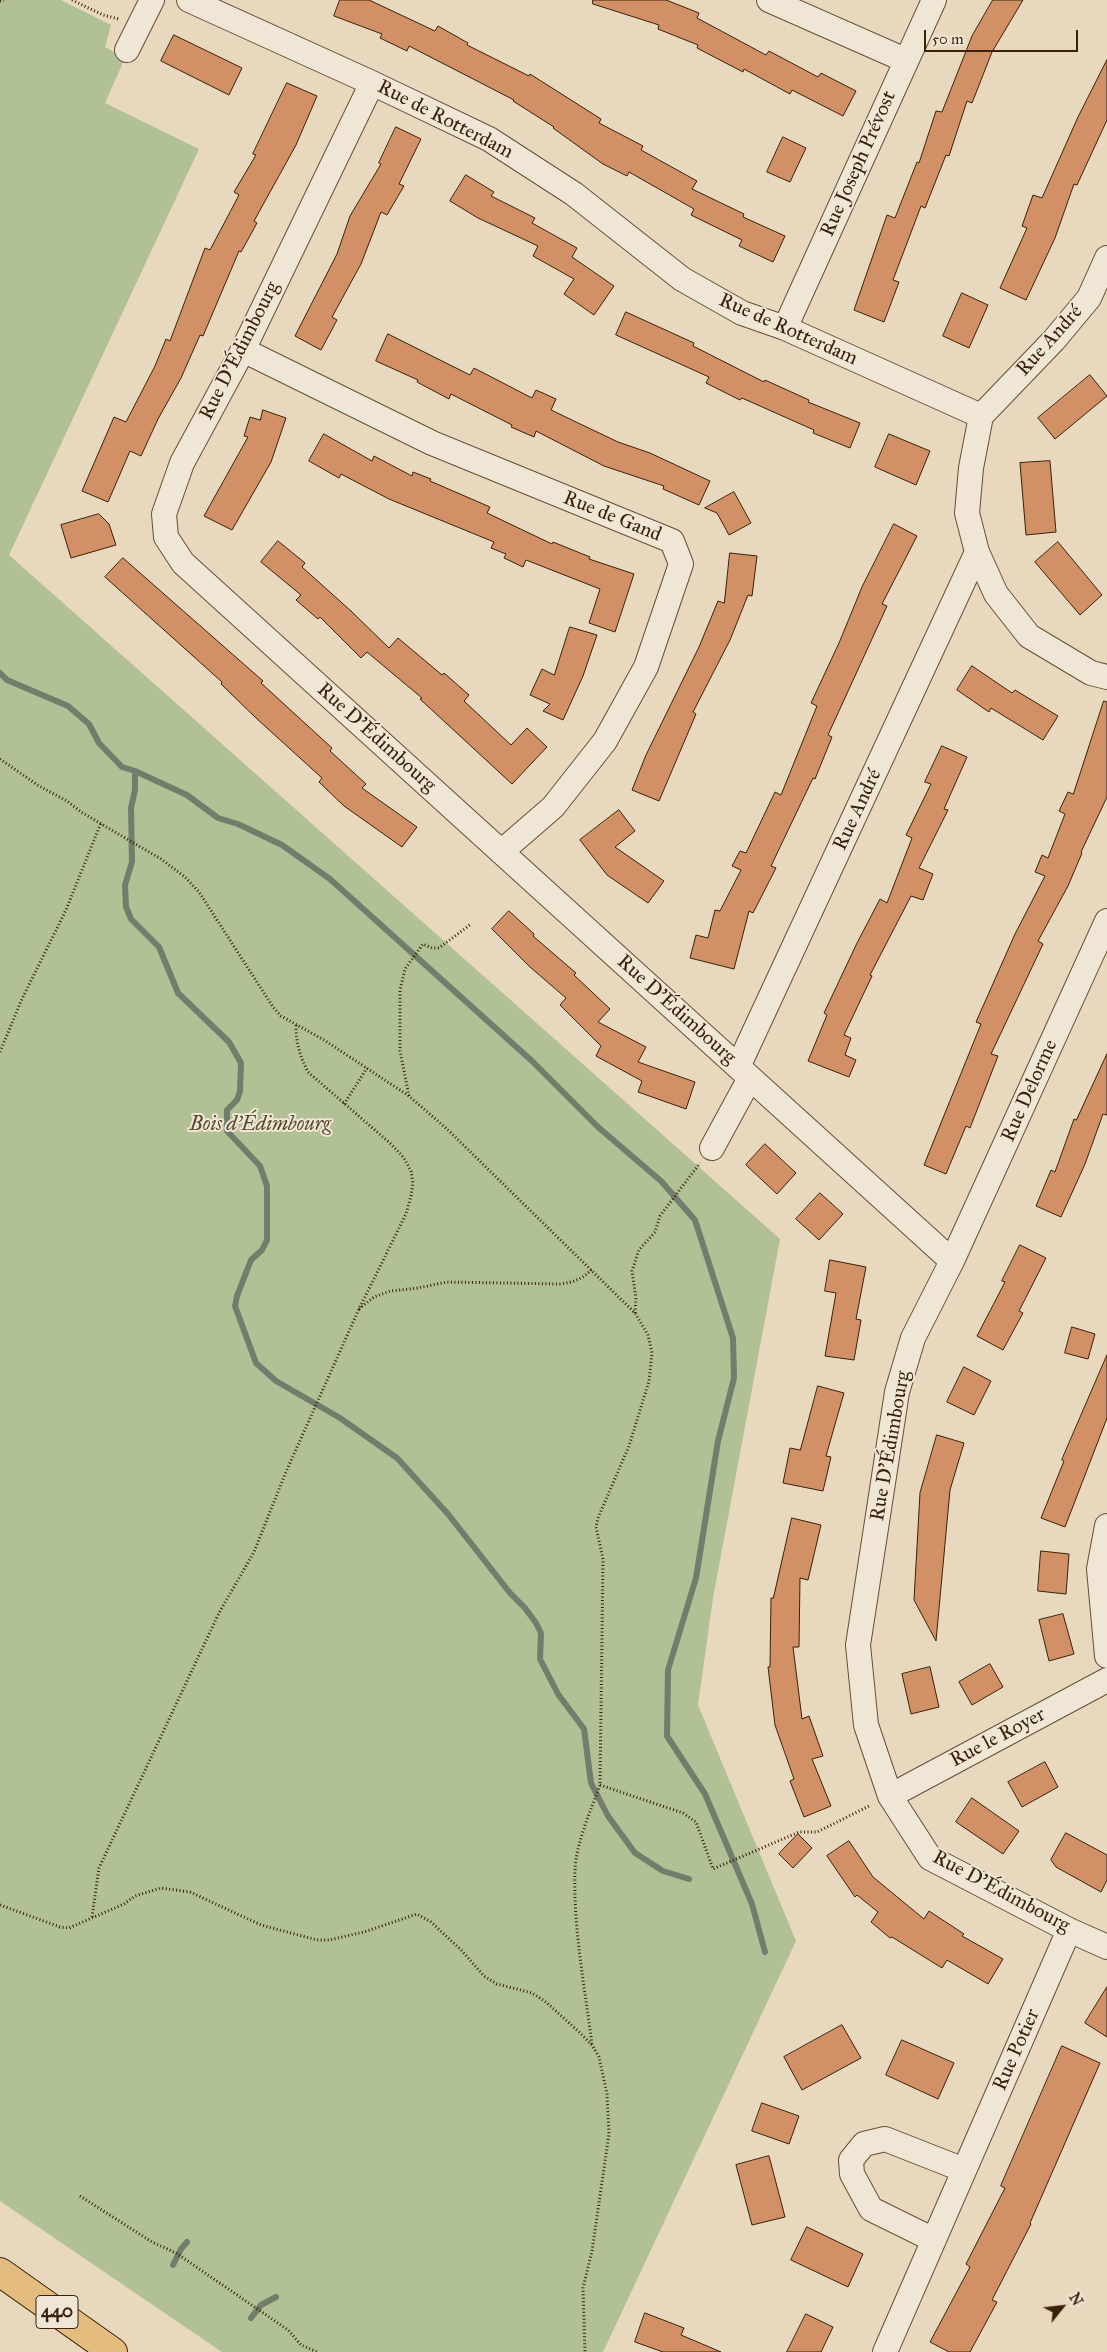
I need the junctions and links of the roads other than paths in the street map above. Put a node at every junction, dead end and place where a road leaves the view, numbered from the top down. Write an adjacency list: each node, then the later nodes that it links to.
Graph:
1 (152, 0): 5 (street)
2 (189, 0): 7 (street, Rue de Rotterdam)
3 (769, 0): 6 (street)
4 (934, 0): 6 (street, Rue Joseph Prévost)
5 (127, 50)
6 (906, 60): 9 (street, Rue Joseph Prévost)
7 (372, 83): 9 (street, Rue de Rotterdam); 10 (street, Rue D'Édimbourg)
8 (1107, 258): 11 (street, Rue André)
9 (785, 328): 11 (street, Rue de Rotterdam)
10 (243, 350): 14 (street, Rue D'Édimbourg); 14 (street, Rue de Gand)
11 (981, 416): 12 (street)
12 (977, 552): 13 (street); 16 (street, Rue André)
13 (1107, 677)
14 (501, 852): 16 (street, Rue D'Édimbourg)
15 (1107, 921): 18 (street, Rue Delorme)
16 (744, 1073): 17 (street, Rue André); 18 (street, Rue D'Édimbourg)
17 (712, 1148)
18 (952, 1261): 22 (street, Rue D'Édimbourg)
19 (1107, 1526): 20 (street)
20 (1107, 1656)
21 (1107, 1680): 22 (street, Rue le Royer)
22 (890, 1796): 23 (street, Rue D'Édimbourg)
23 (1069, 1930): 24 (street, Rue D'Édimbourg); 25 (street, Rue Potier)
24 (1107, 1946)
25 (964, 2170): 26 (street, Rue Potier); 26 (street)
26 (934, 2240): 29 (street, Rue Potier)
27 (0, 2272): 28 (highway, 440)
28 (113, 2352)
29 (885, 2352)

